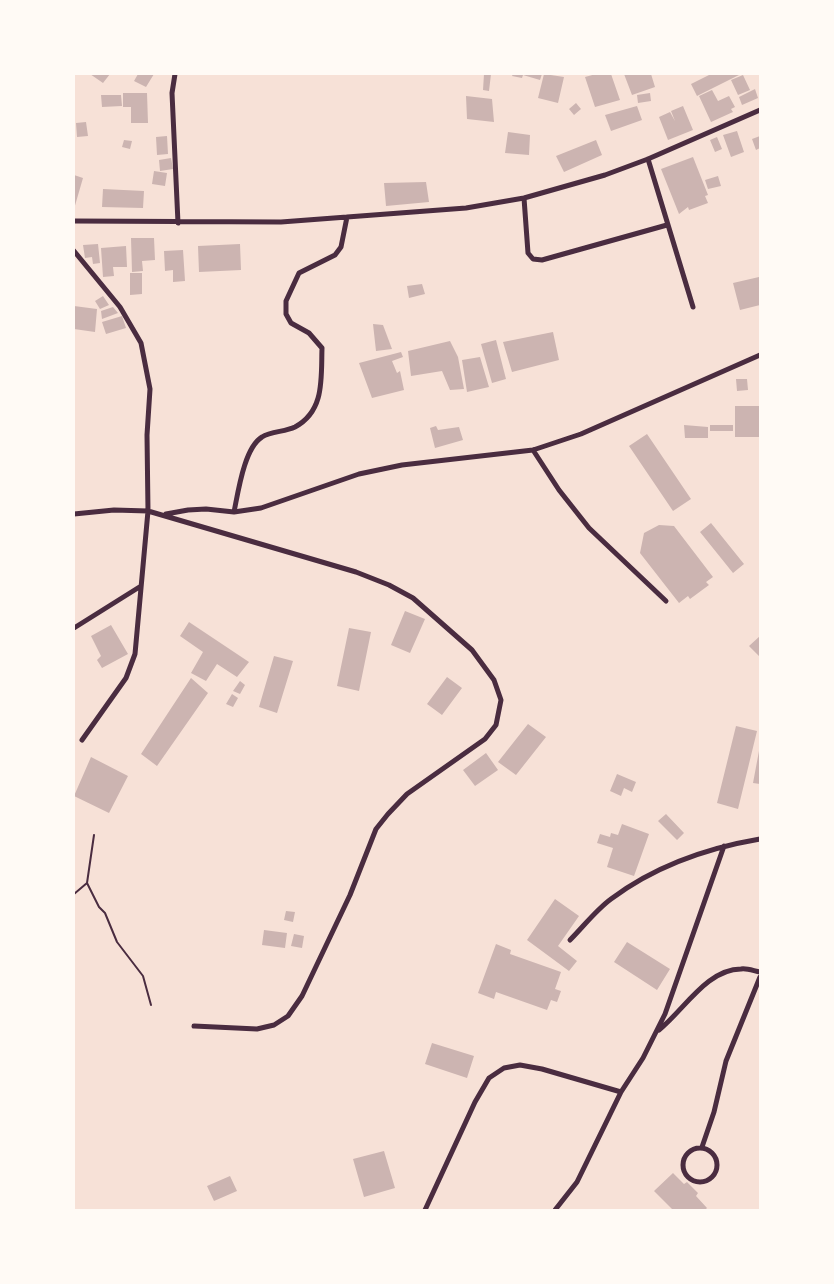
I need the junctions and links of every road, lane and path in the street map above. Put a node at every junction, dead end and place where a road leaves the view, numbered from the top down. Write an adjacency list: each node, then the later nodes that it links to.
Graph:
1 (175, 74): 7 (street)
2 (760, 110): 3 (street)
3 (648, 159): 4 (street); 8 (street)
4 (524, 198): 5 (street); 8 (street)
5 (347, 217): 7 (street); 14 (street)
6 (74, 221): 7 (street)
7 (178, 223)
8 (667, 226): 10 (street)
9 (74, 252): 13 (street)
10 (693, 307)
11 (760, 356): 12 (street)
12 (533, 450): 14 (street); 18 (street)
13 (148, 510): 15 (street); 16 (street); 17 (street)
14 (234, 512): 16 (street)
15 (74, 514)
16 (164, 515): 30 (street)
17 (141, 586): 19 (street); 20 (street)
18 (666, 601)
19 (74, 628)
20 (82, 740)
21 (94, 834): 24 (path)
22 (760, 839): 23 (street)
23 (724, 846): 26 (street); 31 (street)
24 (86, 883): 25 (path); 29 (path)
25 (74, 894)
26 (570, 940)
27 (760, 972): 31 (street)
28 (760, 977): 33 (street)
29 (151, 1005)
30 (194, 1026)
31 (657, 1032): 32 (street)
32 (621, 1092): 34 (street); 35 (street)
33 (702, 1147): 33 (street)
34 (425, 1210)
35 (555, 1210)

